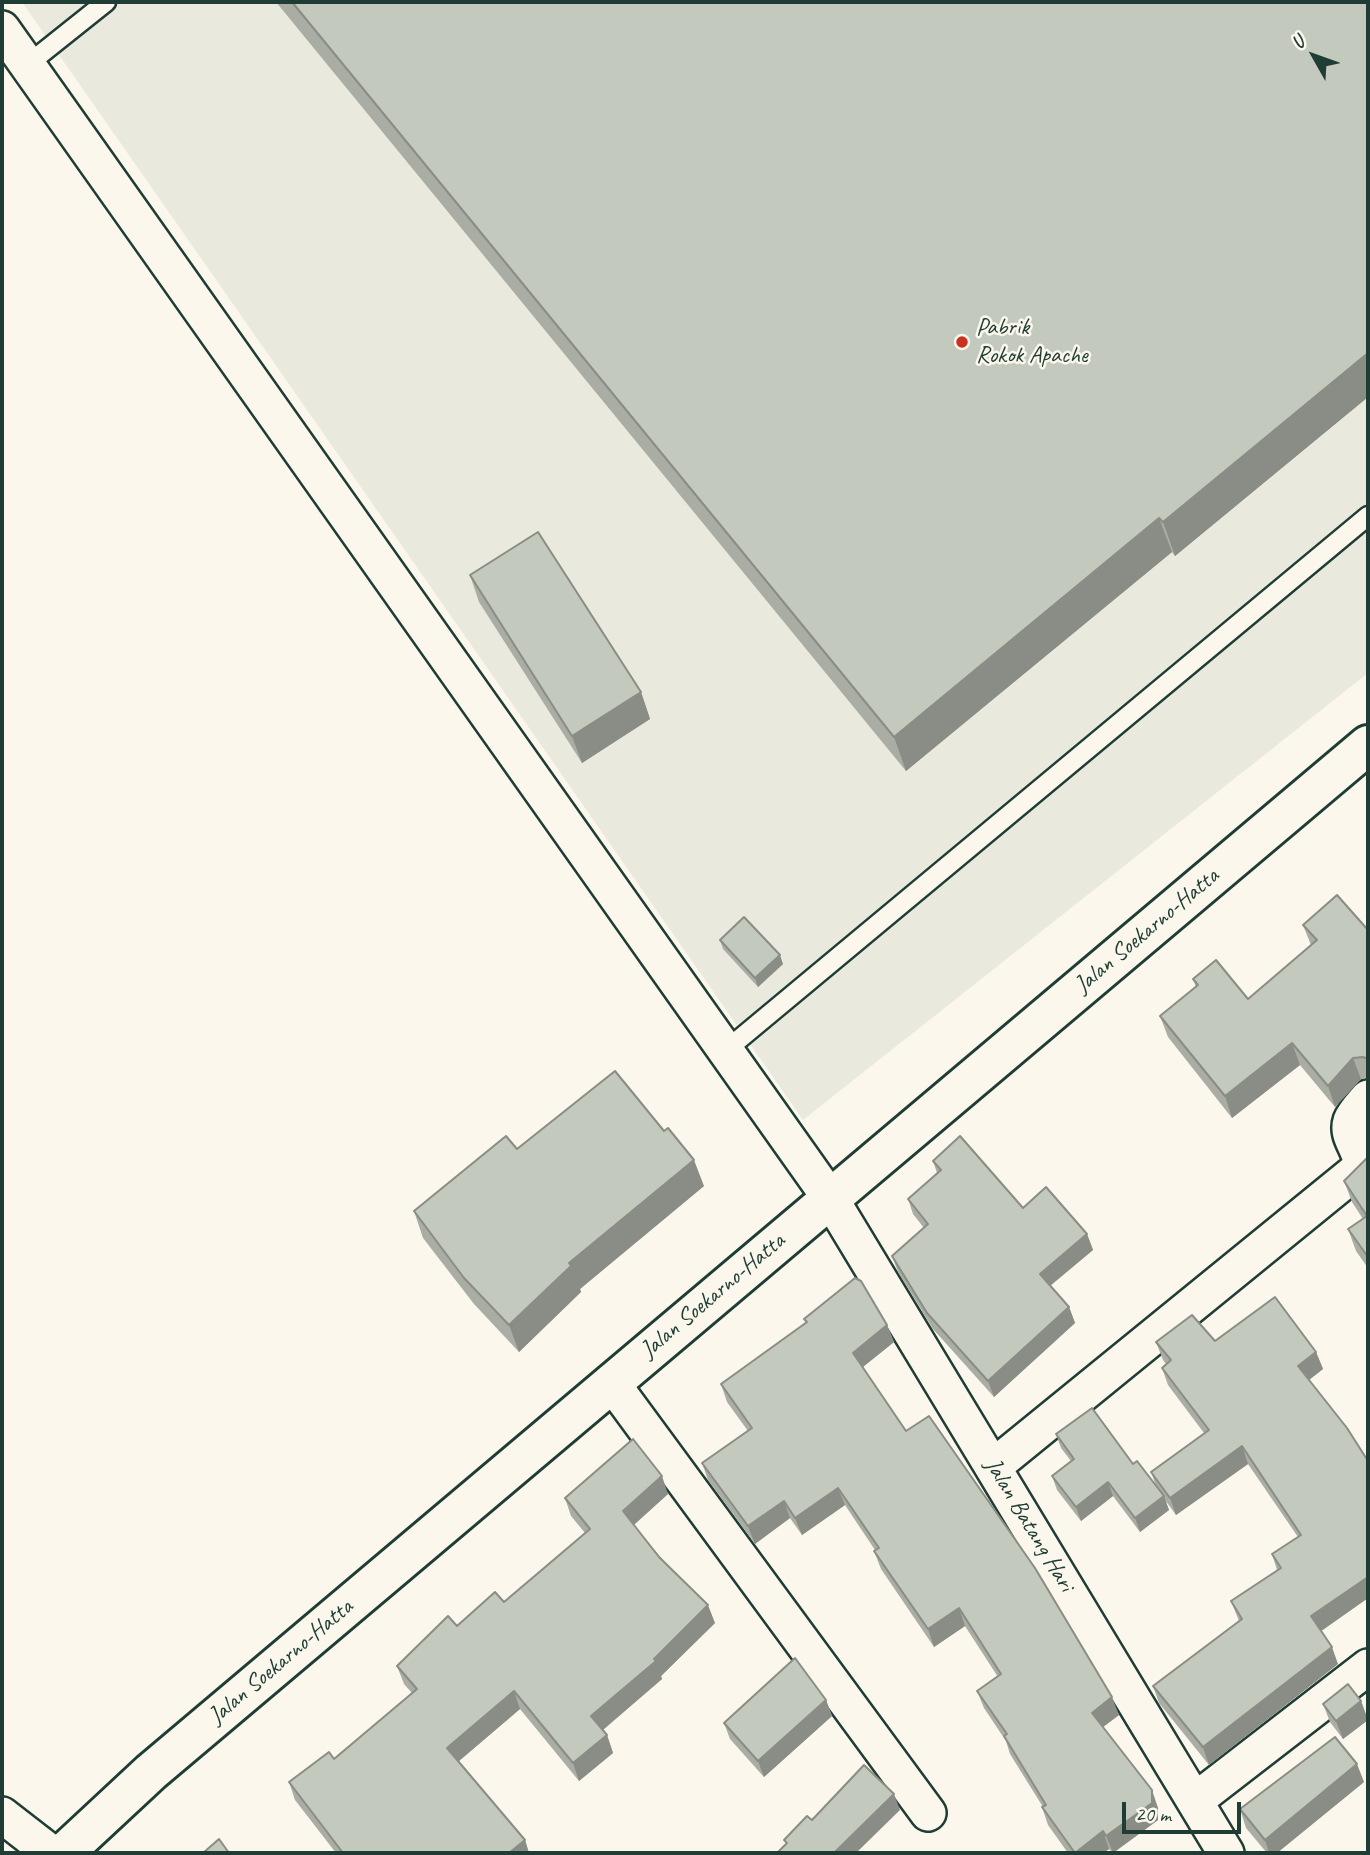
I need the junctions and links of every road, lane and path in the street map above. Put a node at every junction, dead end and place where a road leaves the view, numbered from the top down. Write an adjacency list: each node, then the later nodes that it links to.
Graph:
1 (106, 2): 3 (lane)
2 (2, 29): 3 (street, Jalan Batang Hari)
3 (27, 65): 6 (street, Jalan Batang Hari)
4 (1368, 516): 6 (lane)
5 (1368, 745): 8 (main road, Jalan Soekarno-Hatta)
6 (725, 1051): 8 (street, Jalan Batang Hari)
7 (1368, 1098): 10 (street)
8 (830, 1198): 9 (main road, Jalan Soekarno-Hatta); 10 (street, Jalan Batang Hari)
9 (611, 1382): 13 (street); 16 (main road, Jalan Soekarno-Hatta)
10 (993, 1466): 12 (street, Jalan Batang Hari)
11 (1368, 1667): 12 (street)
12 (1196, 1800): 17 (street, Jalan Batang Hari)
13 (928, 1813)
14 (2, 1815): 15 (street)
15 (51, 1853)
16 (64, 1853)
17 (1226, 1853)

